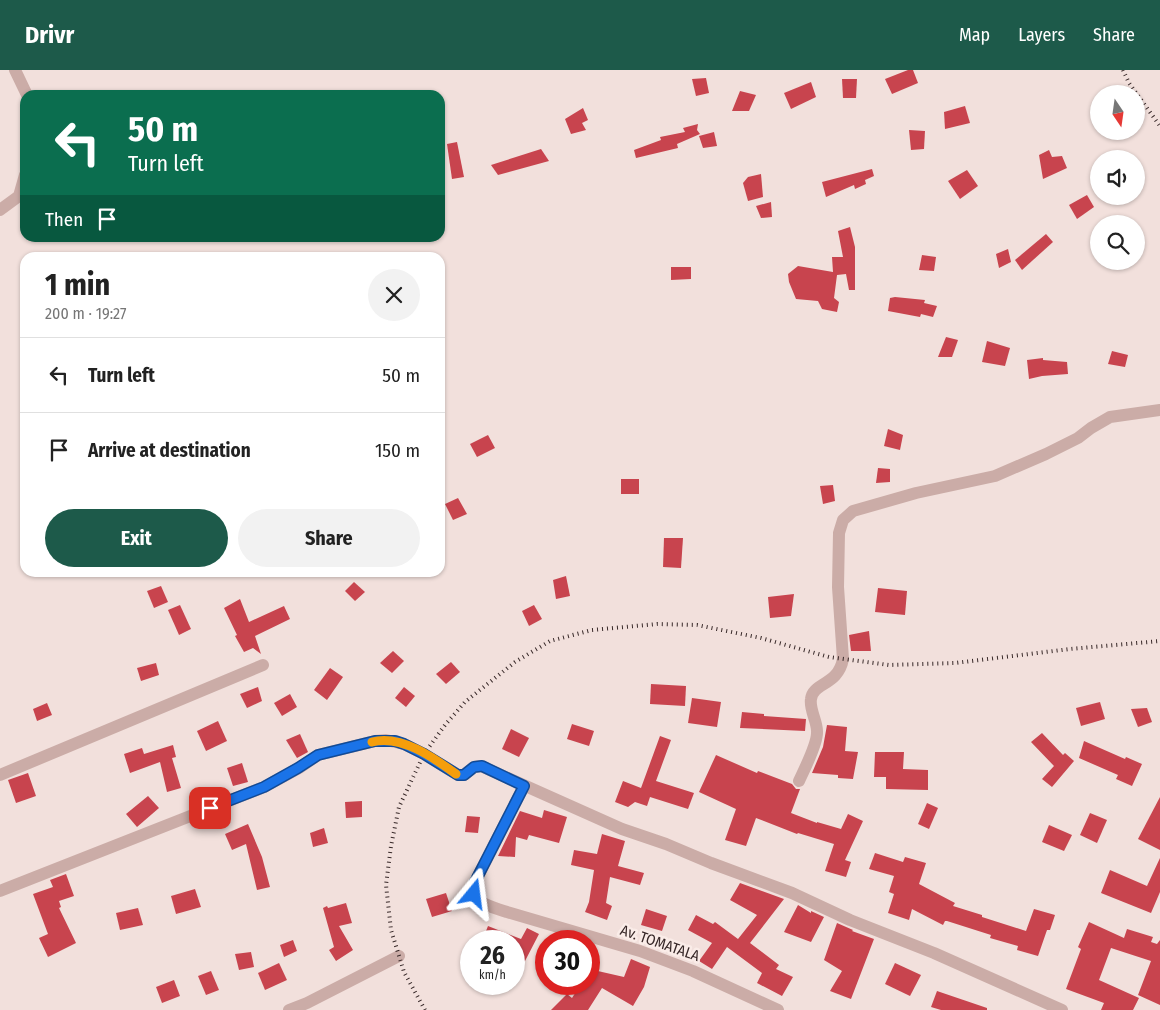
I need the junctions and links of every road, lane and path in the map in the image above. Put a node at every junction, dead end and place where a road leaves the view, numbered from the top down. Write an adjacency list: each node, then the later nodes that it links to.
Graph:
1 (15, 70): 2 (street)
2 (25, 90)
3 (20, 192): 4 (street)
4 (0, 210)
5 (1160, 410): 8 (street)
6 (263, 665): 7 (street)
7 (0, 775)
8 (799, 781)
9 (524, 786): 10 (street); 13 (street, Av. TOMATALA); 14 (street)
10 (0, 891)
11 (399, 956): 12 (street)
12 (289, 1010)
13 (778, 1010)
14 (1062, 1010)

